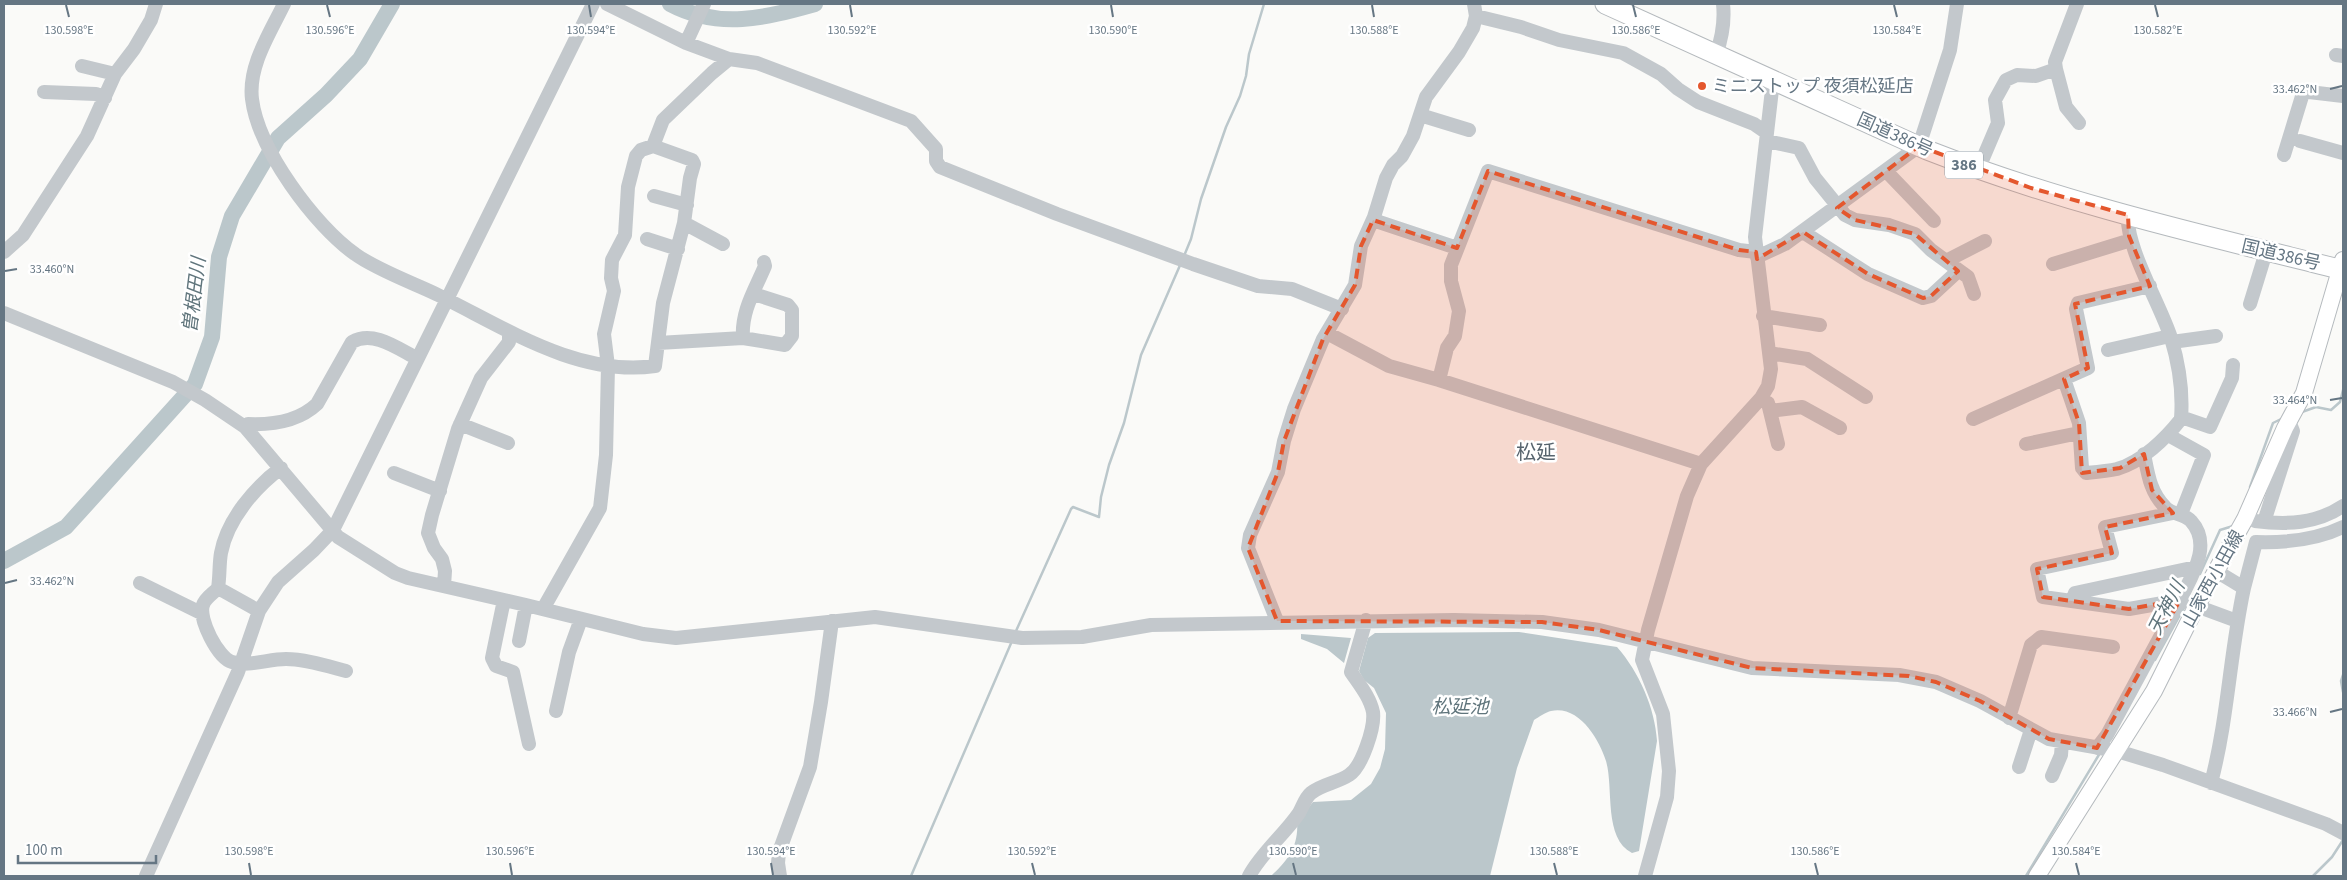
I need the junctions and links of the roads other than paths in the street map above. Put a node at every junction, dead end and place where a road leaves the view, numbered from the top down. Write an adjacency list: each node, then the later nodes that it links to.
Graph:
1 (156, 4): 16 (street)
2 (284, 4): 57 (street)
3 (593, 4): 57 (street)
4 (607, 4): 11 (street)
5 (1605, 4): 12 (highway, 国道386号 / 386)
6 (1723, 4): 12 (street)
7 (1957, 4): 27 (street)
8 (2077, 4): 15 (street)
9 (703, 7): 11 (street)
10 (1475, 10): 21 (street); 24 (street)
11 (689, 39): 13 (street)
12 (1716, 54): 17 (highway, 国道386号 / 386)
13 (729, 59): 26 (street); 59 (street)
14 (82, 66): 16 (street)
15 (2056, 69): 22 (street); 30 (street)
16 (115, 74): 20 (street)
17 (1773, 81): 24 (street); 27 (highway, 国道386号 / 386)
18 (44, 92): 20 (street)
19 (2343, 96): 29 (street)
20 (105, 98): 46 (street)
21 (1420, 115): 23 (street); 36 (street)
22 (2079, 123)
23 (1470, 130)
24 (1767, 137): 34 (street); 48 (street)
25 (2300, 141): 28 (street)
26 (653, 146): 33 (street); 73 (street)
27 (1919, 146): 30 (highway, 国道386号 / 386); 31 (street)
28 (2343, 153)
29 (2284, 155)
30 (1978, 170): 35 (highway, 国道386号 / 386)
31 (1886, 172): 34 (street); 37 (street)
32 (654, 196): 33 (street)
33 (687, 205): 38 (street)
34 (1837, 208): 39 (street); 49 (street)
35 (2128, 215): 41 (street); 47 (highway, 国道386号 / 386)
36 (1373, 220): 44 (street); 59 (street)
37 (1934, 221)
38 (684, 223): 43 (street); 45 (street)
39 (1803, 232): 48 (street); 53 (street)
40 (647, 239): 45 (street)
41 (2131, 240): 51 (street); 54 (street)
42 (1985, 241): 49 (street)
43 (722, 244)
44 (1457, 248): 48 (street); 74 (street)
45 (678, 249): 68 (street)
46 (4, 252)
47 (2266, 252): 52 (highway, 国道386号 / 386); 58 (street)
48 (1756, 254): 61 (street)
49 (1946, 261): 53 (street)
50 (764, 262): 55 (street)
51 (2053, 264)
52 (2342, 266): 81 (main road, 山家西小田線)
53 (1958, 270): 56 (street)
54 (2150, 286): 67 (street); 75 (street)
55 (754, 294): 66 (street); 66 (street)
56 (1974, 294)
57 (446, 299): 63 (street); 71 (street)
58 (2250, 304)
59 (1342, 309): 64 (street)
60 (4, 313): 83 (street)
61 (1763, 316): 62 (street); 70 (street)
62 (1820, 325)
63 (509, 333): 73 (street); 82 (street)
64 (1327, 333): 74 (street); 119 (street)
65 (2216, 336): 67 (street)
66 (743, 338): 68 (street)
67 (2171, 339): 69 (street); 79 (street)
68 (658, 343): 73 (street)
69 (2108, 350)
70 (1769, 353): 76 (street); 77 (street)
71 (416, 358): 83 (street); 100 (street)
72 (2233, 365): 79 (street)
73 (608, 366): 112 (street)
74 (1439, 380): 91 (street)
75 (2064, 380): 80 (street); 85 (street)
76 (1764, 393): 78 (street); 91 (street)
77 (1866, 397)
78 (1770, 411): 84 (street); 88 (street)
79 (2182, 416): 86 (street)
80 (1973, 419)
81 (2289, 421): 97 (main road, 山家西小田線); 98 (street)
82 (460, 424): 87 (street); 94 (street)
83 (245, 427): 92 (street)
84 (1840, 428)
85 (2079, 433): 89 (street); 90 (street)
86 (2168, 435): 90 (street); 96 (street)
87 (508, 443)
88 (1778, 444)
89 (2026, 444)
90 (2144, 454): 96 (street)
91 (1701, 464): 121 (street)
92 (281, 468): 100 (street); 105 (street)
93 (394, 473): 94 (street)
94 (440, 491): 104 (street)
95 (2343, 506): 98 (street)
96 (2177, 514): 101 (street); 109 (street)
97 (2245, 519): 98 (street); 102 (main road, 山家西小田線)
98 (2264, 522)
99 (2343, 527): 106 (street)
100 (333, 530): 104 (street); 113 (street)
101 (2196, 567): 108 (street); 109 (street)
102 (2216, 571): 106 (street); 111 (main road, 山家西小田線)
103 (140, 583): 114 (street)
104 (444, 586): 107 (street)
105 (218, 588): 113 (street); 114 (street)
106 (2244, 588): 118 (street)
107 (504, 600): 110 (street); 129 (street)
108 (2180, 600): 109 (street); 111 (street); 130 (street)
109 (2072, 601)
110 (526, 605): 112 (street); 120 (street)
111 (2196, 608): 118 (street); 131 (main road, 山家西小田線)
112 (543, 609): 115 (street)
113 (259, 611): 123 (street)
114 (201, 613): 123 (street)
115 (581, 619): 117 (street); 125 (street)
116 (1366, 620): 119 (street); 121 (street); 138 (street)
117 (832, 621): 119 (street); 137 (street)
118 (2237, 621): 134 (street)
119 (1277, 622)
120 (519, 641)
121 (1647, 642): 126 (street); 139 (street)
122 (2113, 647): 126 (street)
123 (240, 664): 124 (street); 136 (street)
124 (346, 671)
125 (556, 711)
126 (2010, 718): 127 (street)
127 (2032, 730): 128 (street); 132 (street)
128 (2062, 742): 130 (street); 133 (street)
129 (528, 744)
130 (2097, 748): 131 (street)
131 (2117, 752): 134 (street); 140 (main road, 山家西小田線)
132 (2019, 768)
133 (2052, 776)
134 (2211, 783): 135 (street)
135 (2343, 833)
136 (146, 876)
137 (780, 876)
138 (1250, 876)
139 (1645, 876)
140 (2037, 876)

